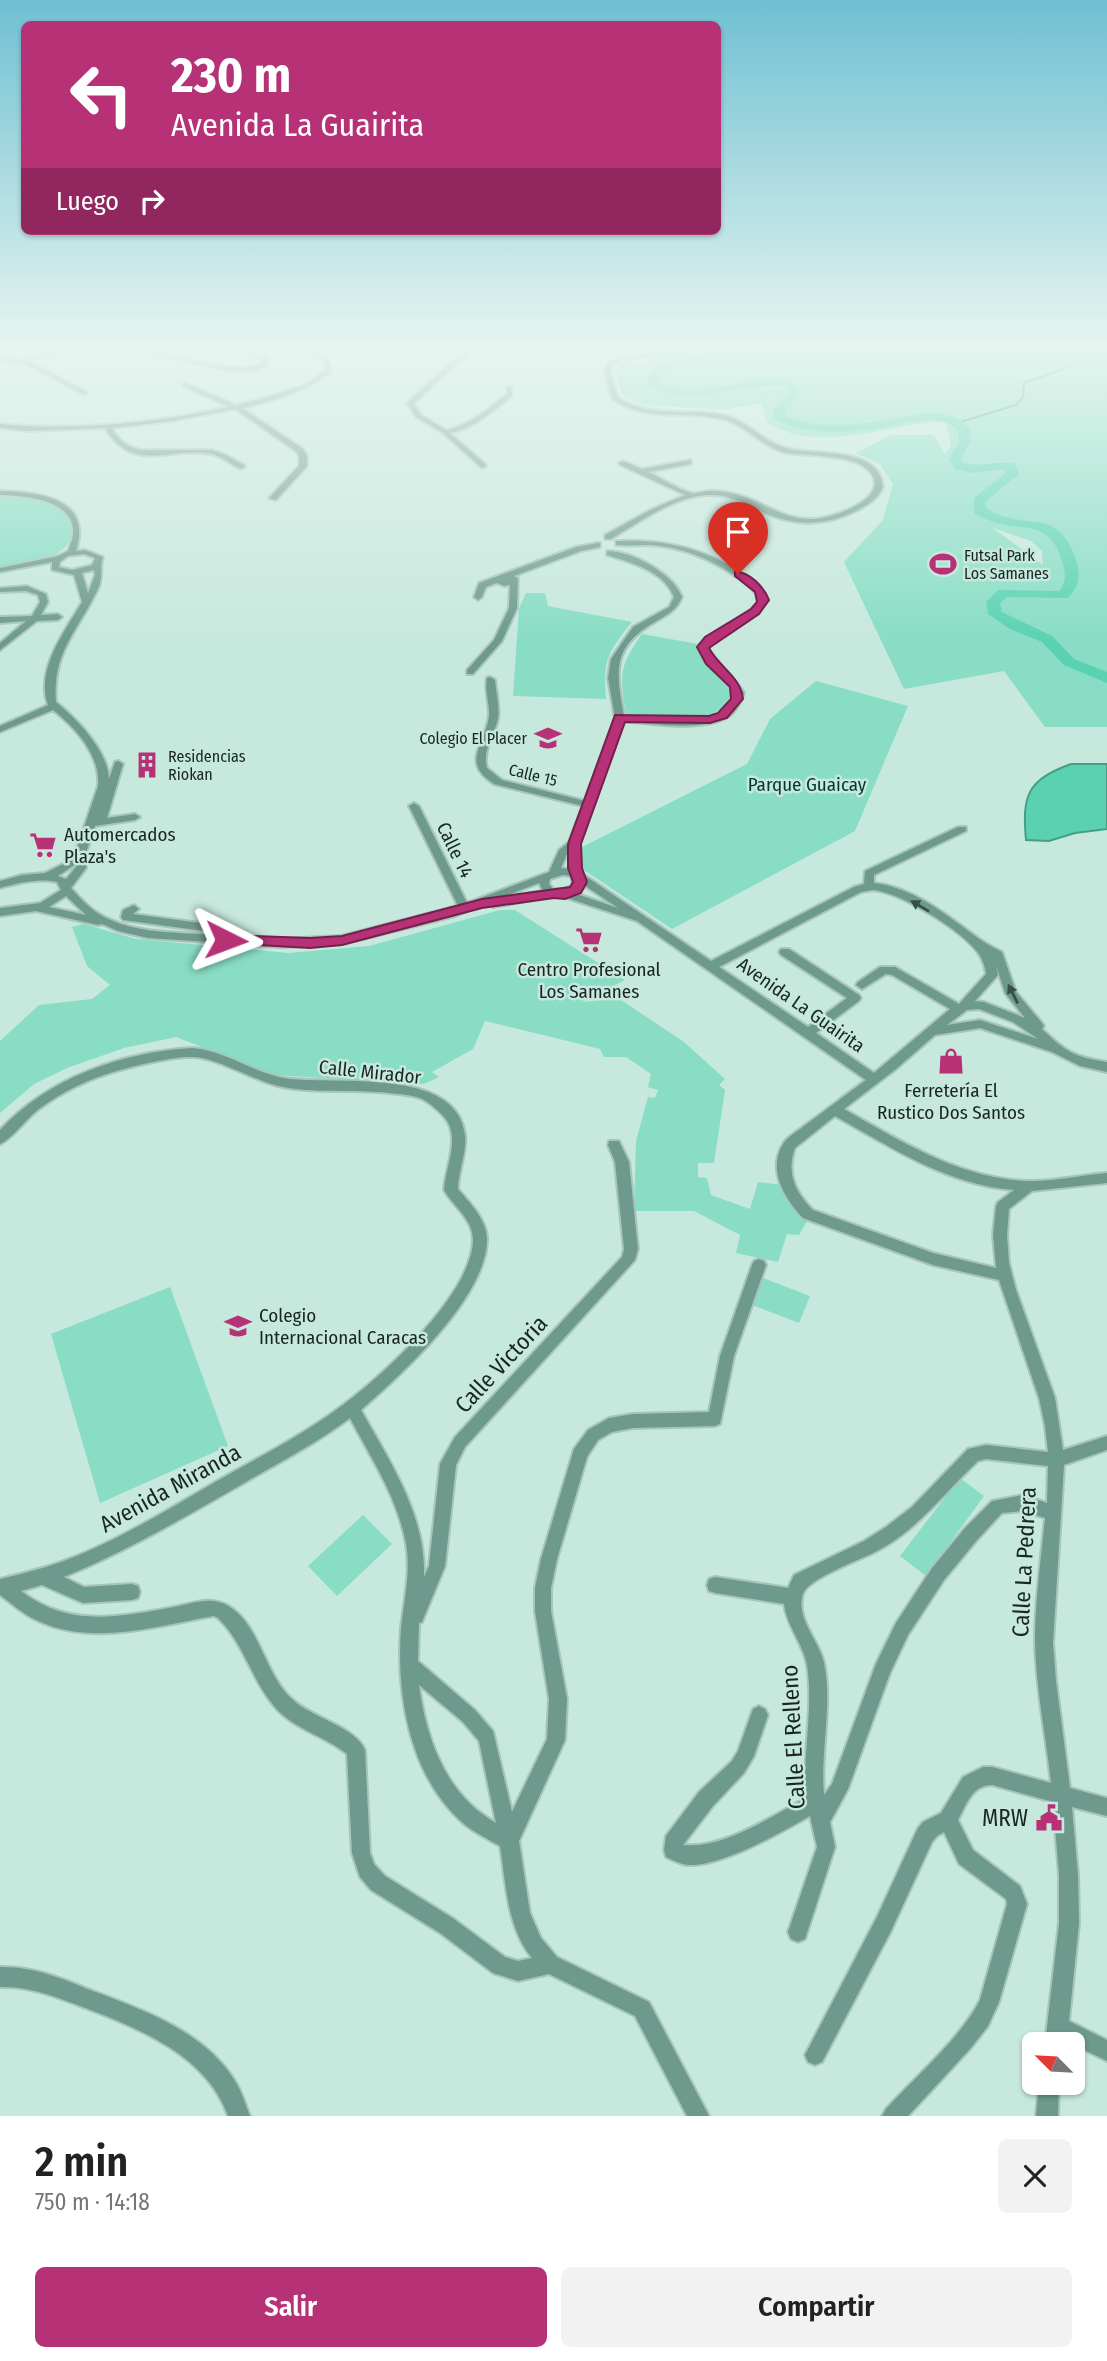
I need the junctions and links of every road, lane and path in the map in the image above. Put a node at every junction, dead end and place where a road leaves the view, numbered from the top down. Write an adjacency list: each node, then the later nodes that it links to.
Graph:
1 (120, 444): 8 (street)
2 (292, 444): 12 (street)
3 (458, 444): 7 (street)
4 (772, 444): 11 (street)
5 (688, 462): 9 (street)
6 (622, 463): 9 (street)
7 (482, 466)
8 (241, 467)
9 (640, 471): 11 (street)
10 (0, 493): 17 (street)
11 (691, 495): 13 (street)
12 (273, 498)
13 (631, 525): 14 (street); 15 (street)
14 (608, 537): 15 (street); 16 (street)
15 (619, 543): 18 (street); 20 (street); 37 (street)
16 (597, 545): 18 (street); 26 (street)
17 (71, 553): 19 (street); 21 (street)
18 (610, 553): 20 (street)
19 (59, 558): 22 (street); 24 (street)
20 (634, 561): 37 (street)
21 (98, 564): 25 (street); 29 (street)
22 (18, 568): 23 (street); 24 (street)
23 (0, 570)
24 (58, 570): 25 (street)
25 (78, 573): 29 (street)
26 (507, 580): 28 (street); 34 (street)
27 (0, 590): 31 (street)
28 (478, 597)
29 (86, 602): 36 (street)
30 (58, 617): 31 (street)
31 (35, 618): 32 (street); 33 (street)
32 (0, 620)
33 (0, 647)
34 (470, 672)
35 (490, 680): 40 (street, Calle 15)
36 (54, 706): 38 (street); 44 (street)
37 (620, 718): 40 (street)
38 (0, 729)
39 (118, 764): 43 (street)
40 (589, 805): 46 (street)
41 (414, 806): 60 (street, Calle 14)
42 (135, 817): 43 (street)
43 (101, 822): 44 (street)
44 (88, 824): 47 (street)
45 (962, 829): 54 (street)
46 (574, 844): 48 (street); 49 (street)
47 (82, 848): 50 (street); 55 (street)
48 (576, 874): 49 (street, Avenida La Guairita); 56 (street); 62 (street, Avenida La Guairita)
49 (549, 875): 56 (street); 57 (street)
50 (47, 877): 52 (street); 55 (street)
51 (0, 878): 52 (street)
52 (13, 881): 53 (street)
53 (0, 885)
54 (869, 886): 65 (street, one-way to 54); 67 (street)
55 (66, 888): 58 (street); 63 (street)
56 (559, 894): 57 (street); 62 (street, Avenida La Guairita)
57 (482, 904): 60 (street)
58 (32, 909): 61 (street); 63 (street)
59 (134, 909): 64 (street)
60 (465, 909): 64 (street)
61 (3, 914)
62 (642, 920): 67 (street, Avenida La Guairita)
63 (105, 922): 64 (street)
64 (226, 940)
65 (977, 943): 69 (street); 74 (street, one-way to 65)
66 (785, 952): 73 (street)
67 (710, 967): 73 (street, Avenida La Guairita)
68 (862, 985): 70 (street)
69 (974, 1001): 70 (street, Avenida La Guairita); 71 (street); 74 (street, Avenida La Guairita)
70 (960, 1008): 72 (street, Avenida La Guairita)
71 (996, 1029): 72 (street, Avenida La Guairita); 74 (street, Avenida La Guairita)
72 (934, 1031): 76 (street, Avenida La Guairita)
73 (807, 1034): 76 (street, Avenida La Guairita)
74 (1052, 1048): 75 (street, Avenida La Guairita)
75 (1107, 1067)
76 (874, 1079): 77 (street)
77 (835, 1110): 81 (street); 83 (street)
78 (0, 1139): 84 (street, Calle Mirador)
79 (614, 1145): 93 (street, Calle Victoria)
80 (1103, 1181): 81 (street)
81 (1029, 1186): 83 (street, Calle La Pedrera)
82 (759, 1265): 100 (street)
83 (1003, 1275): 86 (street, Calle La Pedrera)
84 (352, 1408): 88 (street, Avenida Miranda); 93 (street)
85 (1107, 1443): 86 (street)
86 (1056, 1460): 87 (street, Calle La Pedrera); 92 (street)
87 (1054, 1513): 96 (street, Calle La Pedrera); 98 (street)
88 (42, 1576): 90 (street, Avenida Miranda); 91 (street)
89 (715, 1585): 92 (street)
90 (1, 1587): 102 (street)
91 (132, 1592)
92 (794, 1597): 98 (street, Calle El Relleno)
93 (410, 1629): 94 (street)
94 (411, 1667): 100 (street); 100 (street)
95 (759, 1714): 98 (street)
96 (1062, 1796): 97 (street); 99 (street); 104 (street, Calle La Pedrera)
97 (1107, 1807)
98 (818, 1812): 101 (street, Calle El Relleno)
99 (948, 1820): 107 (street); 111 (street)
100 (509, 1840): 102 (street)
101 (798, 1932)
102 (550, 1964): 110 (street)
103 (0, 1977): 109 (street)
104 (1056, 2032)
105 (1085, 2044): 106 (street)
106 (1107, 2051)
107 (816, 2055)
108 (1048, 2095): 112 (street)
109 (239, 2116)
110 (698, 2116)
111 (893, 2116)
112 (1047, 2116)

